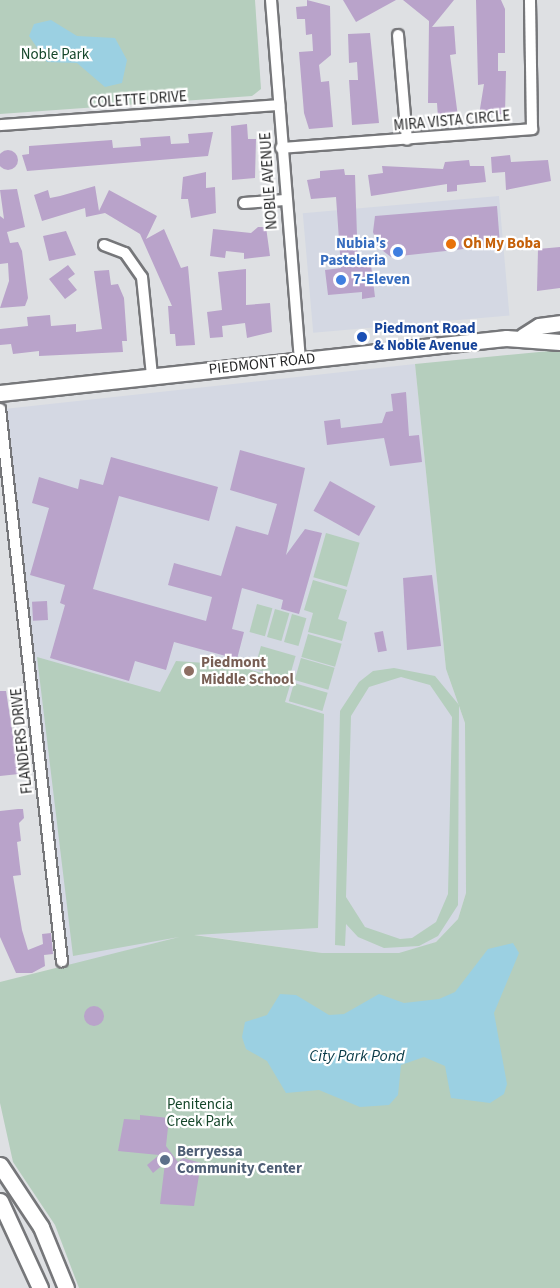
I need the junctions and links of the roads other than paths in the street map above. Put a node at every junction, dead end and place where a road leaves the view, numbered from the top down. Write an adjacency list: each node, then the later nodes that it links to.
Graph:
1 (271, 0): 4 (street, NOBLE AVENUE)
2 (530, 0): 6 (street, MIRA VISTA CIRCLE)
3 (398, 34): 6 (street)
4 (279, 105): 5 (street, COLETTE DRIVE); 7 (street, NOBLE AVENUE)
5 (0, 125)
6 (407, 140): 7 (street, MIRA VISTA CIRCLE)
7 (281, 148): 8 (street, NOBLE AVENUE)
8 (285, 200): 9 (street); 14 (street, NOBLE AVENUE)
9 (243, 203)
10 (104, 245): 15 (street)
11 (560, 323): 12 (main road, PIEDMONT ROAD)
12 (523, 336): 13 (main road, PIEDMONT ROAD); 14 (main road, PIEDMONT ROAD)
13 (560, 342)
14 (300, 360): 15 (main road, PIEDMONT ROAD)
15 (152, 376): 16 (main road, PIEDMONT ROAD)
16 (0, 393)
17 (0, 409): 18 (street, FLANDERS DRIVE)
18 (62, 962)
19 (0, 1165): 22 (main road)
20 (0, 1201): 21 (main road)
21 (40, 1288)
22 (66, 1288)

